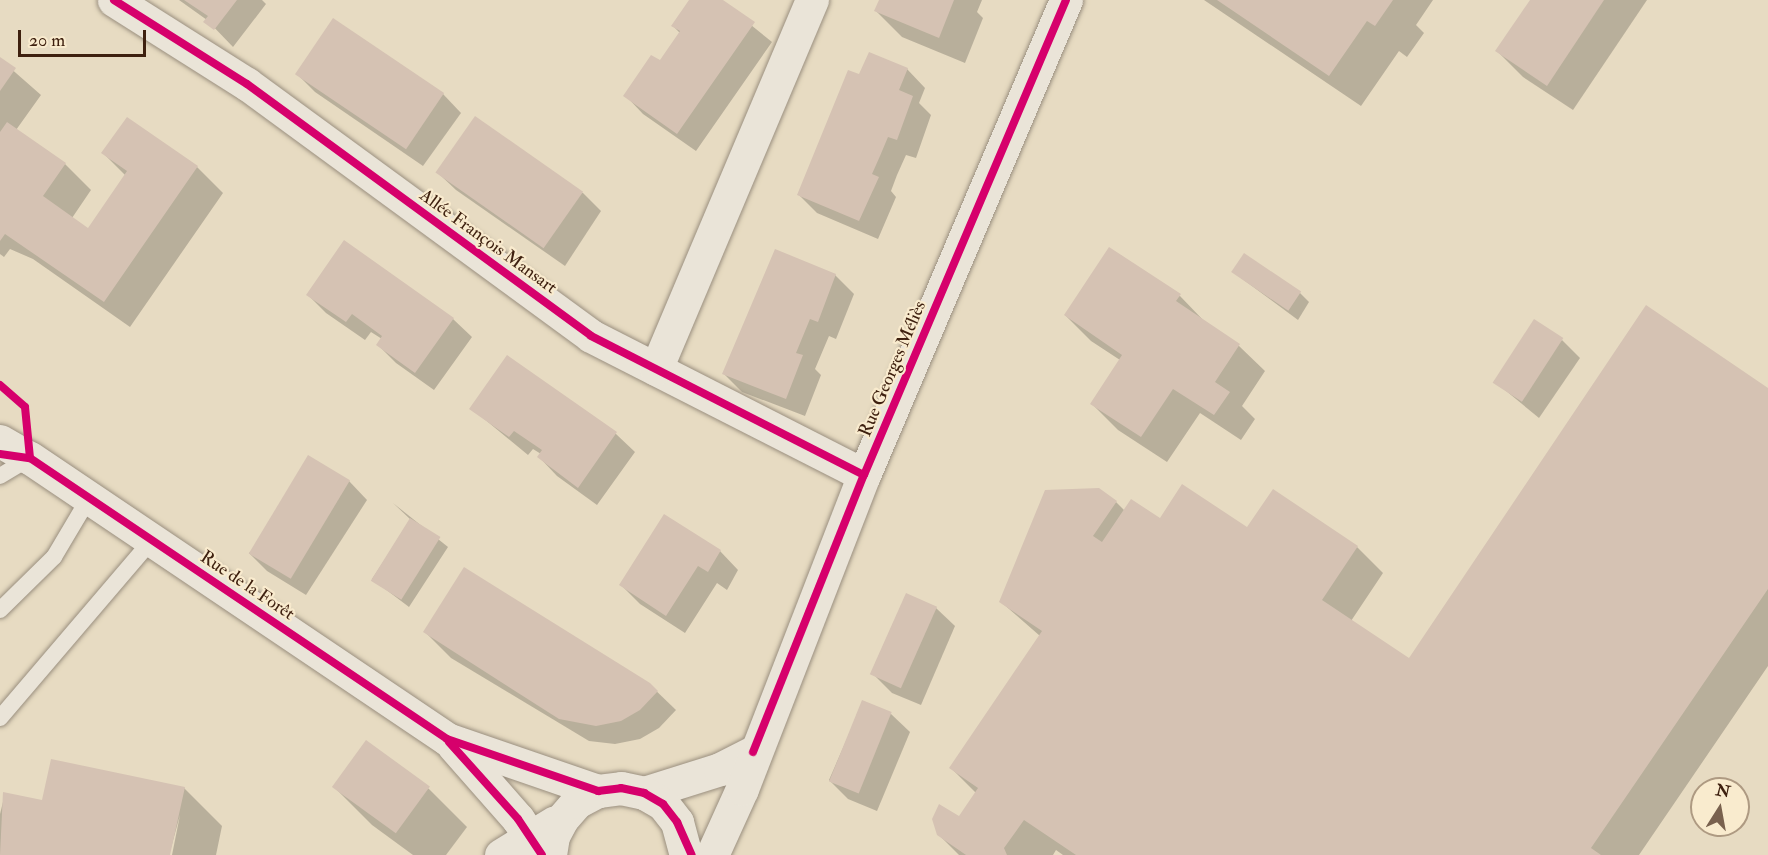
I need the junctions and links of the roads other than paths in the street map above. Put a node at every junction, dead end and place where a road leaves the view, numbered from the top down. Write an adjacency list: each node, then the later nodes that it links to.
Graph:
1 (114, 0): 4 (street, Allée François Mansart)
2 (812, 0): 4 (street)
3 (1066, 0): 8 (street, Rue Georges Méliès)
4 (656, 369): 8 (street, Allée François Mansart)
5 (0, 430): 7 (street, Rue de la Forêt)
6 (0, 441): 7 (street, Rue de la Forêt)
7 (30, 458): 9 (lane); 10 (street, Rue de la Forêt)
8 (864, 475): 15 (street, Rue Georges Méliès)
9 (0, 476)
10 (89, 498): 11 (street, Rue de la Forêt); 12 (lane)
11 (152, 540): 13 (lane); 14 (street, Rue de la Forêt)
12 (0, 610)
13 (0, 718)
14 (447, 740): 16 (street); 18 (street)
15 (753, 752): 17 (street); 19 (street, Rue Georges Méliès)
16 (598, 791): 17 (street); 18 (street)
17 (644, 793): 19 (street)
18 (541, 848): 20 (street)
19 (694, 852)
20 (501, 855)

